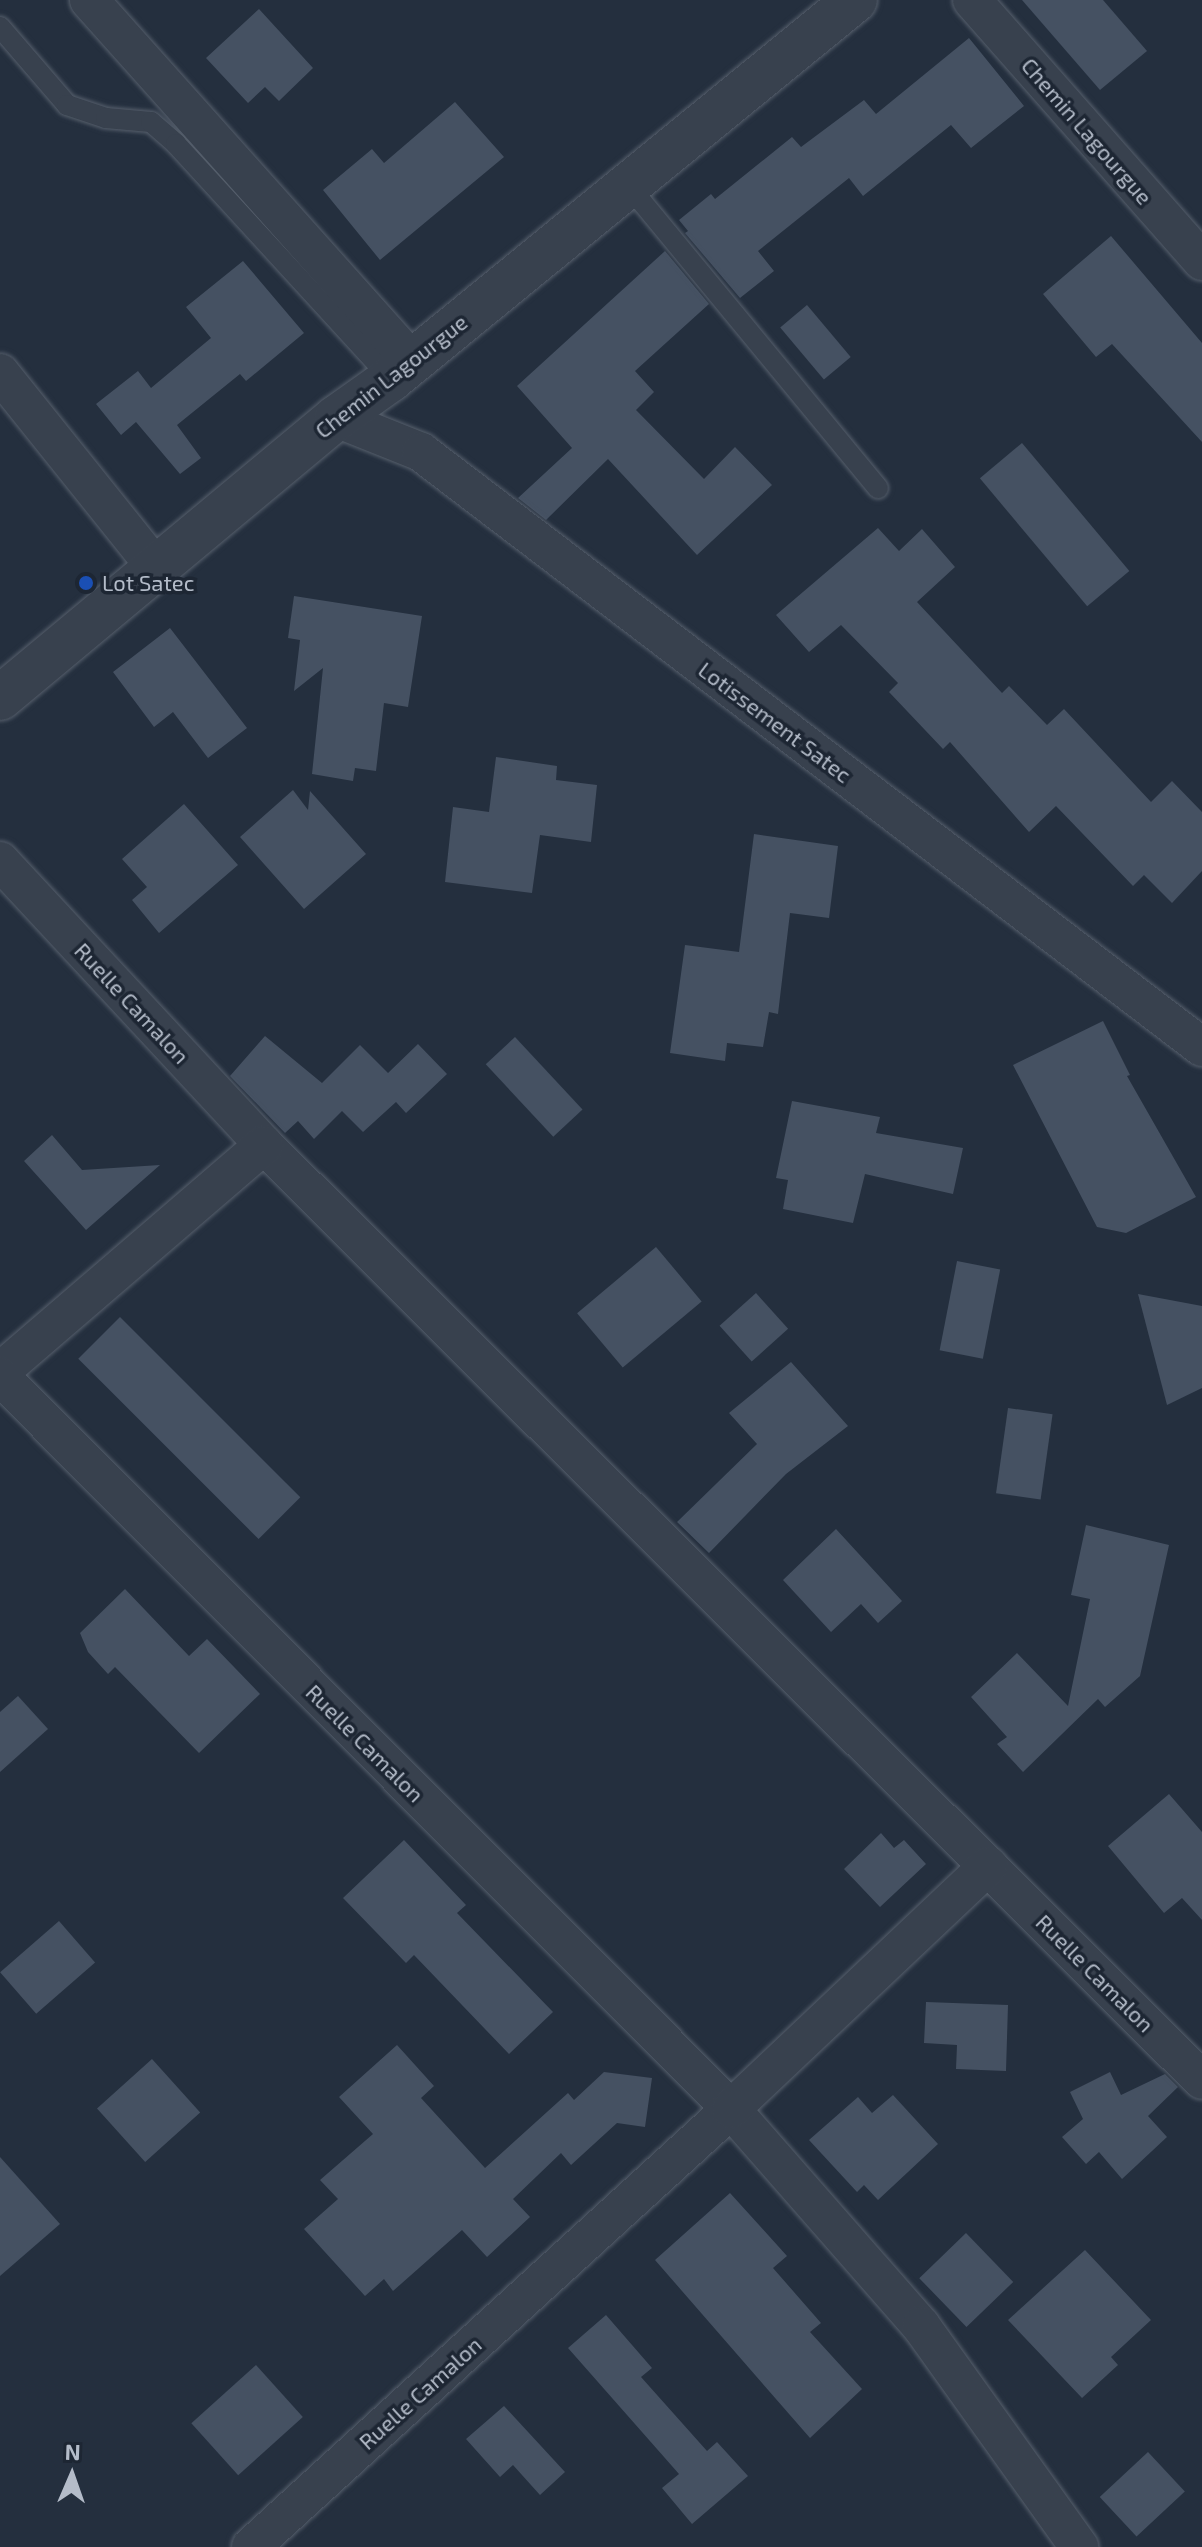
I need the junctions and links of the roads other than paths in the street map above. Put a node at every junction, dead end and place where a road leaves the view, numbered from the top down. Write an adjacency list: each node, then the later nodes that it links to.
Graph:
1 (89, 0): 7 (street)
2 (855, 0): 5 (street, Chemin Lagourgue)
3 (972, 0): 6 (street, Chemin Lagourgue)
4 (0, 27): 7 (lane)
5 (628, 185): 7 (street, Chemin Lagourgue); 10 (lane)
6 (1202, 261)
7 (402, 370): 9 (street, Chemin Lagourgue)
8 (0, 373): 11 (street)
9 (336, 418): 11 (street, Chemin Lagourgue); 14 (street, Lotissement Satec)
10 (878, 488)
11 (156, 568): 12 (street, Chemin Lagourgue)
12 (0, 698)
13 (0, 861): 15 (street, Ruelle Camalon)
14 (1202, 1047)
15 (264, 1145): 16 (street, Ruelle Camalon); 17 (street, Ruelle Camalon)
16 (0, 1374): 19 (street, Ruelle Camalon)
17 (988, 1866): 18 (street, Ruelle Camalon); 19 (street, Ruelle Camalon)
18 (1202, 2080)
19 (731, 2109): 20 (street, Ruelle Camalon); 21 (street, Ruelle Camalon)
20 (251, 2547)
21 (1079, 2547)

